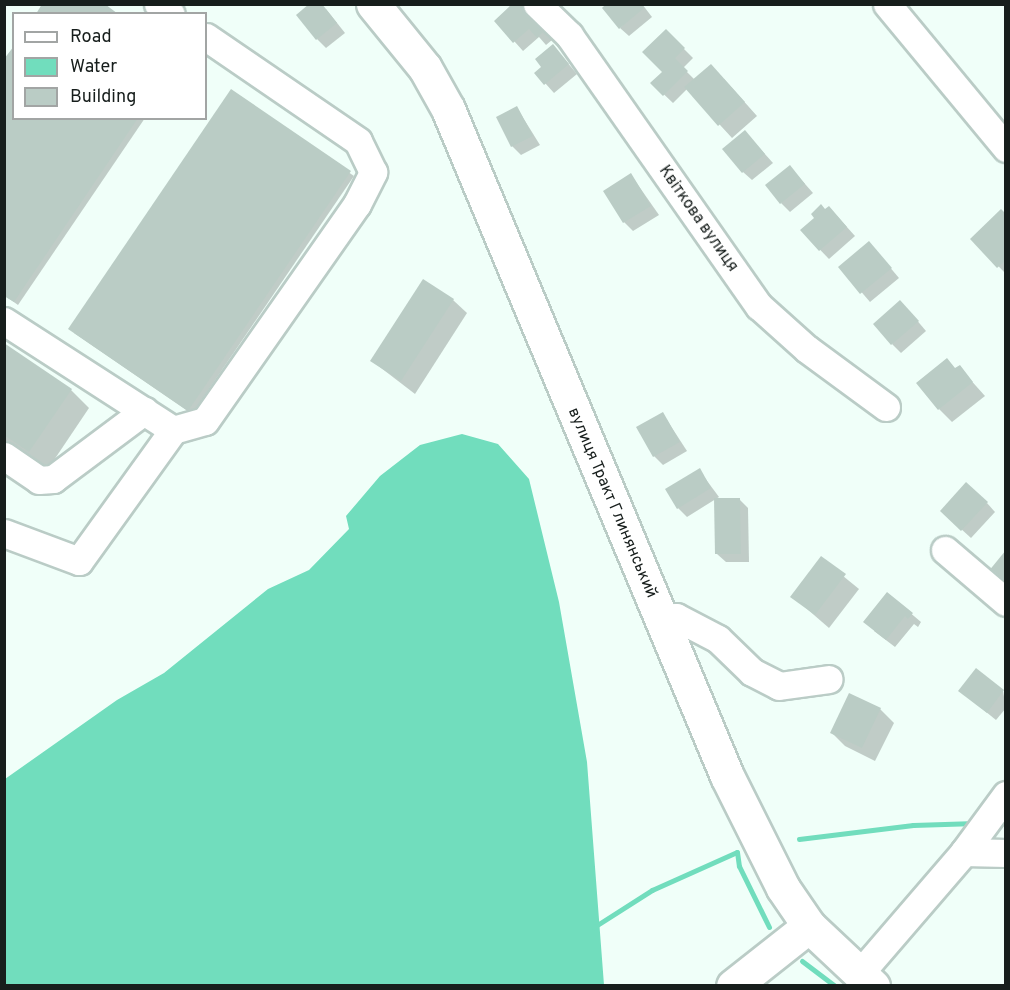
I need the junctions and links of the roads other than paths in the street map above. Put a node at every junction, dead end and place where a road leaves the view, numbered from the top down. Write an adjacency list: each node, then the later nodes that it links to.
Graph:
1 (373, 4): 14 (main road, вулиця Тракт Глинянський)
2 (537, 4): 7 (street, Квіткова вулиця)
3 (887, 4): 5 (street)
4 (207, 38): 9 (street)
5 (1005, 148)
6 (4, 321): 8 (street)
7 (886, 407)
8 (144, 411): 9 (street); 10 (street)
9 (172, 430): 11 (street)
10 (4, 456)
11 (4, 533)
12 (945, 550): 13 (street)
13 (1005, 602)
14 (660, 618): 15 (street); 19 (main road, вулиця Тракт Глинянський)
15 (829, 679)
16 (1005, 796): 17 (street)
17 (971, 843): 18 (street); 20 (street)
18 (1005, 853)
19 (809, 926): 20 (main road, вулиця Тракт Глинянський); 21 (main road)
20 (866, 979)
21 (733, 986)

